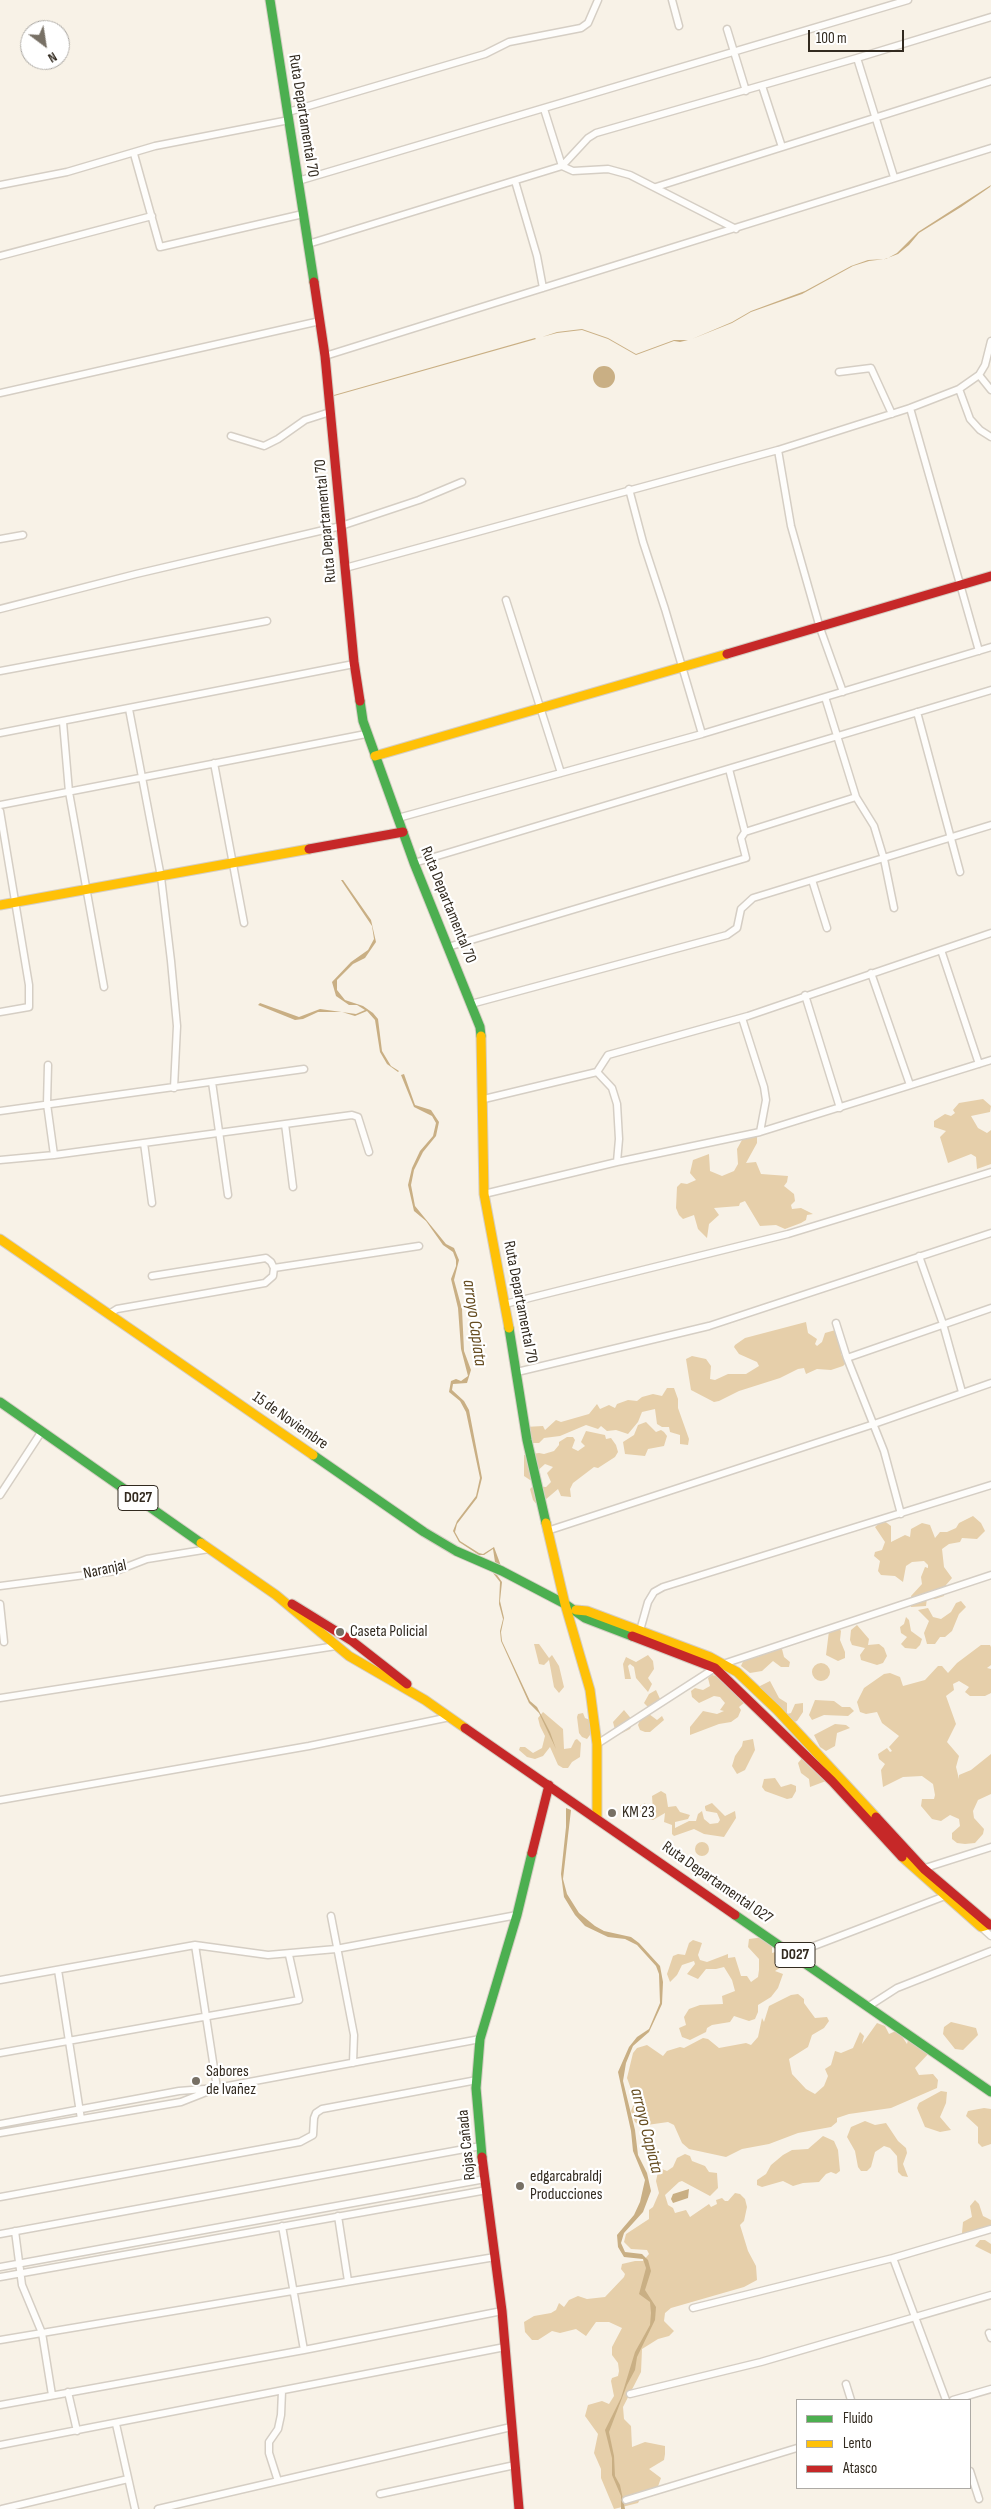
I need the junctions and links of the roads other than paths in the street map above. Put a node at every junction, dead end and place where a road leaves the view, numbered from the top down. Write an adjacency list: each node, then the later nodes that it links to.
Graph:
1 (270, 0): 14 (main road, Ruta Departamental 70)
2 (598, 0): 14 (street)
3 (672, 0): 6 (street)
4 (908, 0): 8 (street)
5 (991, 16): 9 (street)
6 (679, 26)
7 (727, 29): 8 (street)
8 (734, 52): 12 (street); 13 (street)
9 (857, 58): 11 (street); 15 (street)
10 (991, 81): 15 (street)
11 (762, 86): 12 (street); 16 (street)
12 (746, 91): 19 (street)
13 (544, 109): 19 (street); 21 (street)
14 (288, 116): 18 (street); 21 (main road, Ruta Departamental 70)
15 (876, 119): 16 (street); 20 (street)
16 (782, 147): 24 (street)
17 (991, 148): 20 (street)
18 (134, 154): 23 (street); 26 (street)
19 (562, 166): 22 (street); 24 (street)
20 (894, 177): 27 (street)
21 (298, 181): 25 (main road, Ruta Departamental 70)
22 (515, 181): 28 (street); 30 (street)
23 (0, 185)
24 (656, 187): 27 (street)
25 (303, 214): 26 (street); 28 (main road, Ruta Departamental 70)
26 (152, 216): 29 (street)
27 (736, 229): 30 (street)
28 (308, 244): 31 (main road, Ruta Departamental 70)
29 (0, 256)
30 (543, 288): 33 (street)
31 (320, 321): 33 (main road, Ruta Departamental 70); 38 (street)
32 (991, 340): 35 (street)
33 (325, 356): 40 (main road, Ruta Departamental 70)
34 (839, 372): 41 (street)
35 (979, 375): 36 (street); 37 (street)
36 (958, 389): 39 (street); 43 (street)
37 (991, 390)
38 (0, 393)
39 (910, 408): 41 (street); 52 (street)
40 (330, 412): 42 (street); 47 (main road, Ruta Departamental 70)
41 (892, 414): 44 (street)
42 (230, 436)
43 (991, 437)
44 (778, 450): 46 (street); 56 (street)
45 (462, 482): 47 (street)
46 (629, 489): 50 (street); 60 (street)
47 (341, 526): 50 (main road, Ruta Departamental 70); 54 (street)
48 (23, 535): 49 (street)
49 (0, 539)
50 (345, 568): 59 (main road, Ruta Departamental 70)
51 (991, 576): 52 (main road)
52 (961, 585): 56 (main road); 58 (street)
53 (506, 600): 66 (street)
54 (0, 609)
55 (268, 621): 61 (street)
56 (820, 628): 60 (main road); 63 (street)
57 (991, 647): 58 (street)
58 (980, 651): 63 (street)
59 (354, 664): 65 (street); 70 (main road, Ruta Departamental 70)
60 (682, 668): 66 (main road); 71 (street)
61 (0, 671)
62 (991, 690): 67 (street)
63 (843, 692): 64 (street)
64 (825, 697): 71 (street); 72 (street)
65 (129, 709): 68 (street); 77 (street)
66 (543, 709): 73 (main road); 76 (street)
67 (917, 712): 72 (street); 86 (street)
68 (63, 722): 69 (street); 78 (street)
69 (0, 733)
70 (366, 734): 73 (main road, Ruta Departamental 70); 74 (street)
71 (702, 734): 76 (street)
72 (836, 736): 75 (street); 79 (street)
73 (374, 756): 82 (main road, Ruta Departamental 70)
74 (214, 763): 77 (street); 88 (street)
75 (729, 769): 85 (street); 89 (street)
76 (561, 773): 82 (street)
77 (141, 778): 78 (street); 91 (street)
78 (70, 792): 80 (street); 93 (street)
79 (856, 797): 85 (street); 87 (street)
80 (0, 806)
81 (0, 811): 94 (street)
82 (398, 818): 84 (main road, Ruta Departamental 70)
83 (991, 825): 86 (street)
84 (402, 832): 88 (main road); 89 (main road, Ruta Departamental 70)
85 (745, 832): 100 (street)
86 (950, 838): 87 (street); 90 (street)
87 (884, 858): 92 (street); 96 (street)
88 (232, 863): 91 (main road); 97 (street)
89 (414, 863): 100 (main road, Ruta Departamental 70)
90 (960, 872)
91 (160, 876): 93 (main road); 115 (street)
92 (812, 880): 98 (street); 105 (street)
93 (87, 890): 94 (main road); 103 (street)
94 (15, 903): 95 (main road); 106 (street)
95 (0, 905)
96 (894, 908)
97 (244, 922)
98 (827, 928)
99 (991, 933): 101 (street)
100 (448, 947): 105 (main road, Ruta Departamental 70)
101 (941, 950): 102 (street); 109 (street)
102 (871, 973): 104 (street); 114 (street)
103 (104, 987)
104 (806, 995): 107 (street); 118 (street)
105 (472, 1004): 116 (main road, Ruta Departamental 70)
106 (0, 1012)
107 (742, 1018): 112 (street); 121 (street)
108 (991, 1060): 109 (street)
109 (979, 1064): 114 (street)
110 (48, 1065): 117 (street)
111 (304, 1069): 113 (street)
112 (597, 1072): 116 (street); 127 (street)
113 (212, 1082): 115 (street); 122 (street)
114 (910, 1085): 118 (street)
115 (174, 1088): 117 (street)
116 (484, 1099): 130 (main road, Ruta Departamental 70)
117 (47, 1104): 119 (street); 125 (street)
118 (840, 1108): 121 (street)
119 (0, 1111)
120 (285, 1124): 122 (street); 124 (street); 129 (street)
121 (760, 1132): 127 (street)
122 (219, 1133): 123 (street); 131 (street)
123 (144, 1143): 125 (street); 132 (street)
124 (369, 1152)
125 (54, 1155): 126 (street)
126 (0, 1160)
127 (617, 1162): 130 (street)
128 (991, 1172): 139 (street)
129 (293, 1187)
130 (484, 1194): 139 (main road, Ruta Departamental 70)
131 (228, 1195)
132 (152, 1203)
133 (991, 1233): 136 (street)
134 (0, 1239): 141 (main road, 15 de Noviembre)
135 (420, 1246): 137 (street)
136 (919, 1256): 143 (street); 145 (street)
137 (274, 1268): 138 (street); 141 (street)
138 (152, 1276)
139 (505, 1304): 145 (main road, Ruta Departamental 70)
140 (991, 1308): 143 (street)
141 (109, 1314): 160 (main road, 15 de Noviembre)
142 (836, 1323): 144 (street)
143 (943, 1324): 144 (street); 147 (street)
144 (847, 1358): 149 (street)
145 (518, 1372): 154 (main road, Ruta Departamental 70)
146 (991, 1384): 147 (street)
147 (962, 1392): 149 (street)
148 (0, 1402): 150 (main road, Ruta Departamental 027 / D027)
149 (874, 1424): 153 (street); 154 (street)
150 (42, 1431): 152 (street); 155 (main road, Ruta Departamental 027 / D027)
151 (991, 1485): 153 (street)
152 (0, 1495)
153 (901, 1514): 161 (street)
154 (547, 1531): 160 (main road, Ruta Departamental 70)
155 (210, 1549): 157 (street, Naranjal); 158 (main road, Ruta Departamental 027 / D027)
156 (991, 1575): 164 (street)
157 (0, 1586)
158 (276, 1595): 163 (main road, Ruta Departamental 027 / D027); 166 (main road, Ruta Departamental 027 / D027)
159 (0, 1604): 162 (street)
160 (565, 1604): 161 (main road, 15 de Noviembre); 168 (main road, Ruta Departamental 70)
161 (639, 1634): 164 (main road, 15 de Noviembre)
162 (4, 1642)
163 (336, 1646): 165 (street); 166 (main road, Ruta Departamental 027 / D027)
164 (719, 1666): 168 (street); 173 (main road)
165 (0, 1698)
166 (425, 1700): 167 (main road, Ruta Departamental 027 / D027)
167 (450, 1717): 169 (main road, Ruta Departamental 027 / D027); 170 (street)
168 (597, 1744): 171 (main road, Ruta Departamental 70)
169 (549, 1785): 171 (main road, Ruta Departamental 027 / D027); 175 (main road, Rojas Cañada)
170 (0, 1800)
171 (598, 1819): 183 (main road, Ruta Departamental 027 / D027)
172 (991, 1847): 173 (street)
173 (921, 1870): 174 (main road); 177 (main road)
174 (945, 1896): 177 (main road); 183 (street)
175 (517, 1915): 180 (street); 188 (main road, Rojas Cañada)
176 (331, 1916): 180 (street)
177 (988, 1925): 178 (street)
178 (991, 1936)
179 (196, 1945): 182 (street); 184 (street); 187 (street)
180 (336, 1950): 182 (street); 191 (street)
181 (991, 1950): 186 (street)
182 (289, 1954): 187 (street)
183 (793, 1954): 186 (main road, Ruta Departamental 027 / D027)
184 (58, 1970): 185 (street); 189 (street)
185 (0, 1980)
186 (869, 2006): 194 (main road, Ruta Departamental 027 / D027)
187 (206, 2016): 189 (street); 193 (street)
188 (480, 2039): 191 (street); 192 (main road, Rojas Cañada)
189 (68, 2041): 190 (street); 195 (street)
190 (0, 2054)
191 (353, 2063): 193 (street)
192 (477, 2080): 199 (main road, Rojas Cañada); 202 (street)
193 (217, 2088): 195 (street); 196 (street)
194 (991, 2092)
195 (79, 2109): 196 (street); 197 (street)
196 (81, 2119): 198 (street)
197 (0, 2124)
198 (0, 2134)
199 (481, 2146): 200 (main road, Rojas Cañada); 206 (street)
200 (485, 2179): 201 (main road, Rojas Cañada); 210 (street)
201 (486, 2190): 203 (street); 208 (main road, Rojas Cañada)
202 (0, 2197)
203 (338, 2216): 204 (street); 214 (street)
204 (282, 2226): 212 (street); 215 (street)
205 (991, 2229): 209 (street)
206 (15, 2231): 207 (street); 210 (street)
207 (0, 2234)
208 (495, 2257): 214 (street); 218 (main road, Rojas Cañada)
209 (892, 2258): 217 (street); 219 (street)
210 (19, 2263): 211 (street); 212 (street)
211 (0, 2267)
212 (21, 2274): 213 (street); 220 (street)
213 (0, 2277)
214 (348, 2281): 215 (street)
215 (293, 2290): 220 (street); 223 (street)
216 (991, 2296): 219 (street)
217 (693, 2308)
218 (502, 2311): 222 (main road, Rojas Cañada); 223 (street)
219 (916, 2318): 228 (street); 231 (street)
220 (42, 2333): 221 (street); 229 (street)
221 (0, 2340)
222 (505, 2347): 226 (street); 235 (main road, Rojas Cañada)
223 (304, 2350): 227 (street)
224 (846, 2384): 230 (street)
225 (991, 2389): 232 (street)
226 (282, 2391): 234 (street); 242 (street)
227 (68, 2392): 229 (street); 236 (street)
228 (630, 2394)
229 (52, 2395): 233 (street)
230 (851, 2399)
231 (946, 2399)
232 (956, 2399)
233 (0, 2405)
234 (116, 2424): 236 (street); 241 (street)
235 (511, 2427): 239 (main road, Rojas Cañada); 242 (street)
236 (77, 2431): 237 (street)
237 (0, 2445)
238 (796, 2448): 245 (street)
239 (515, 2465): 243 (street); 249 (main road, Rojas Cañada)
240 (971, 2474): 244 (street)
241 (128, 2479): 246 (street); 247 (street)
242 (278, 2481): 248 (street)
243 (380, 2494)
244 (980, 2499)
245 (626, 2500)
246 (2, 2509)
247 (135, 2509)
248 (158, 2509)
249 (519, 2509)

